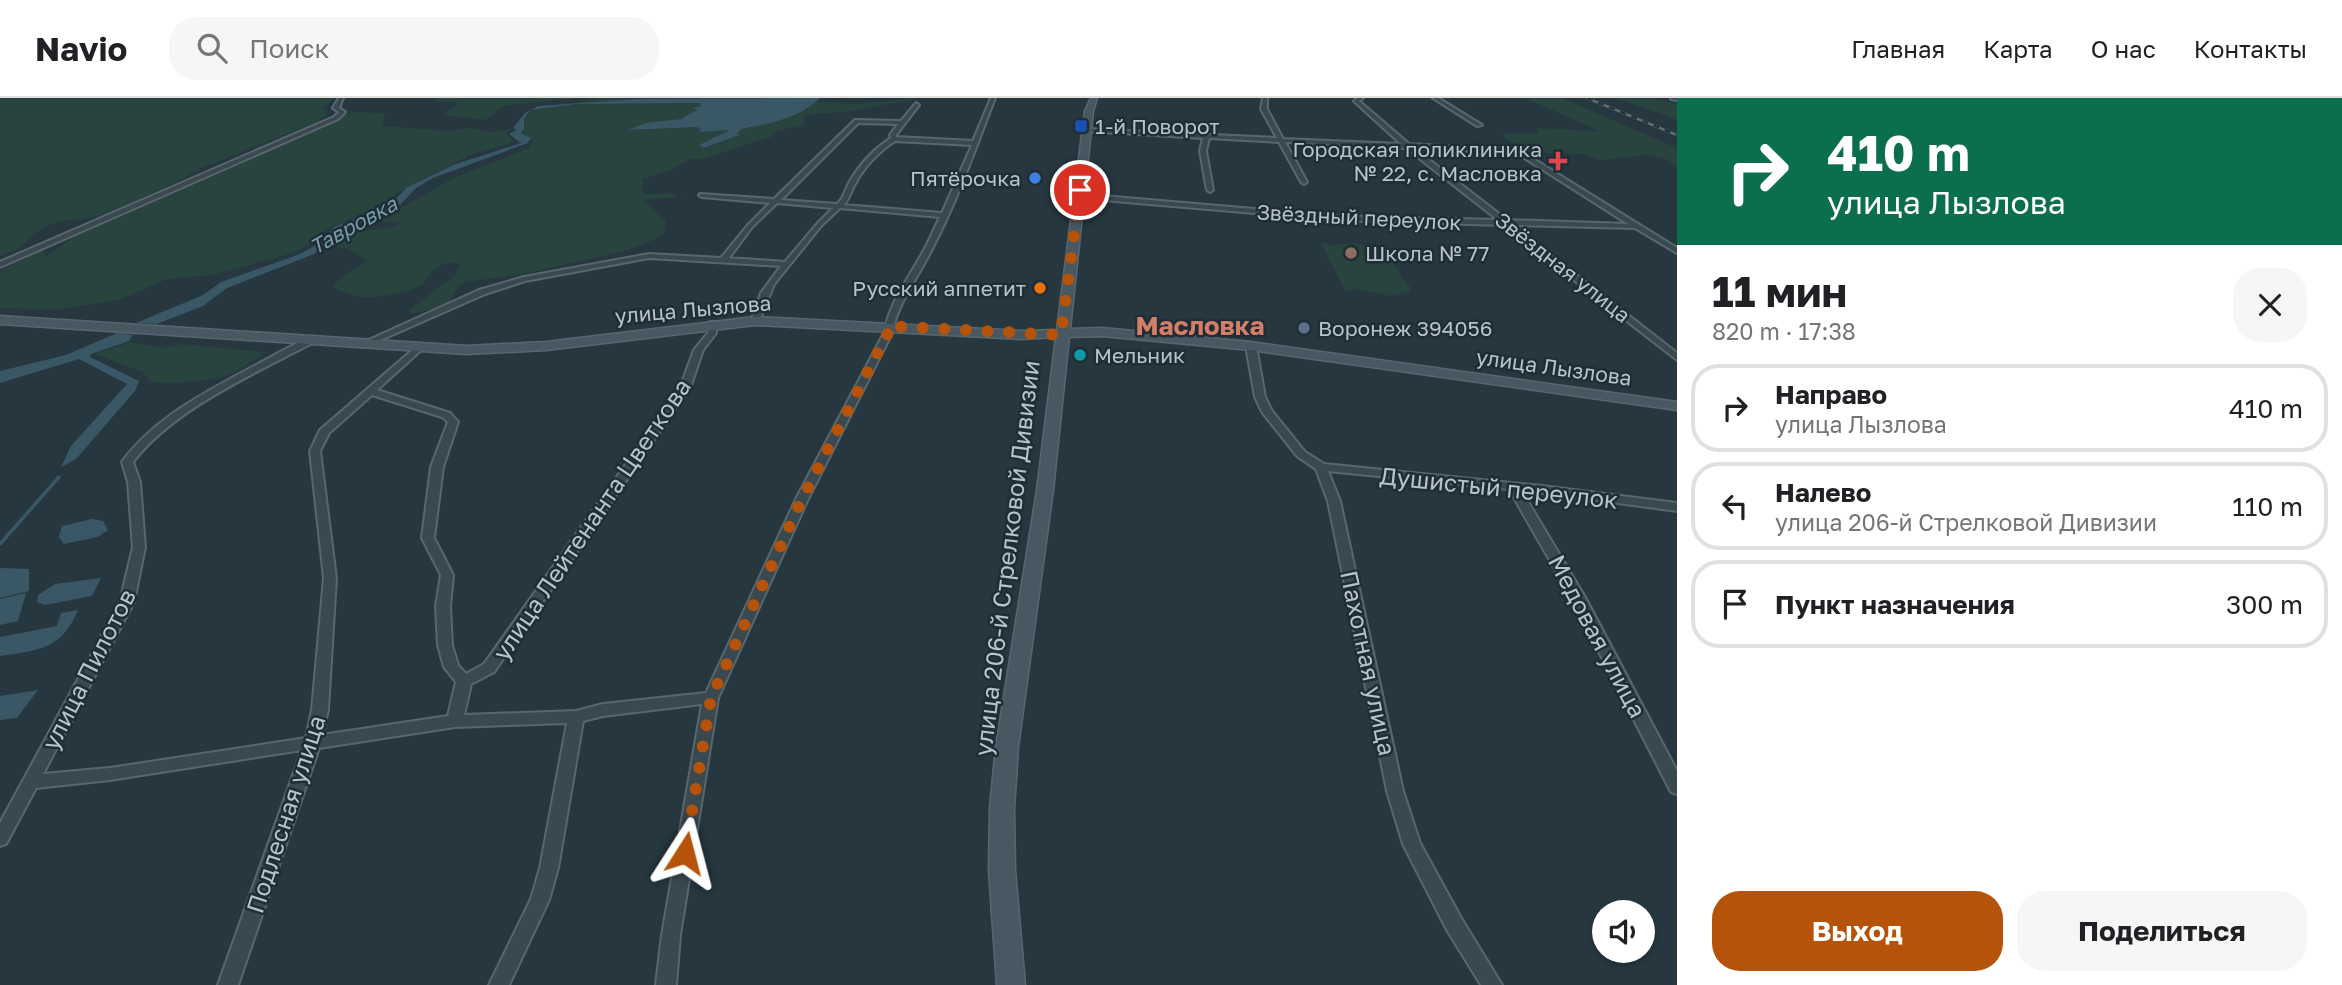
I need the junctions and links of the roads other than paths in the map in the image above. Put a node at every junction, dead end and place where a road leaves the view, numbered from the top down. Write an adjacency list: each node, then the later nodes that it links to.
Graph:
1 (341, 98): 28 (street)
2 (993, 98): 14 (street)
3 (1094, 98): 10 (street, улица 206-й Стрелковой Дивизии)
4 (1265, 98): 13 (street)
5 (1361, 98): 15 (street, Звёздная улица)
6 (1436, 98): 9 (street)
7 (916, 104): 8 (street)
8 (901, 123): 12 (street); 20 (street)
9 (1479, 125)
10 (1088, 131): 11 (street); 19 (street, улица 206-й Стрелковой Дивизии)
11 (1206, 138): 13 (street); 17 (street)
12 (894, 139): 14 (street); 21 (street)
13 (1280, 142): 15 (street); 16 (street)
14 (974, 143): 22 (street)
15 (1409, 147): 23 (street, Звёздная улица); 24 (street)
16 (1304, 181)
17 (1210, 190)
18 (702, 195): 20 (street)
19 (1079, 196): 23 (street, Звёздный переулок); 33 (street, улица 206-й Стрелковой Дивизии)
20 (777, 202): 21 (street); 26 (street)
21 (841, 206): 22 (street); 27 (street)
22 (943, 215): 32 (street)
23 (1506, 223): 24 (street, Звёздный переулок); 38 (street, Звёздная улица)
24 (1639, 226): 25 (street)
25 (1677, 251)
26 (725, 258): 27 (street); 35 (street)
27 (787, 264): 30 (street)
28 (0, 265)
29 (0, 320): 34 (street, улица Лызлова)
30 (755, 321): 31 (street, улица Лызлова); 32 (street, улица Лызлова)
31 (713, 324): 37 (street, улица Лызлова); 44 (street, улица Лейтенанта Цветкова)
32 (888, 326): 33 (street, улица Лызлова); 45 (street)
33 (1061, 335): 36 (street, улица Лызлова); 55 (street, улица 206-й Стрелковой Дивизии)
34 (311, 340): 35 (street, улица Лызлова); 49 (street, улица Пилотов)
35 (364, 344): 37 (street, улица Лызлова)
36 (1251, 346): 40 (street, улица Лызлова); 41 (street)
37 (417, 348): 39 (street, Подлесная улица)
38 (1677, 357)
39 (370, 391): 44 (street); 48 (street, Подлесная улица)
40 (1677, 406)
41 (1321, 467): 42 (street, Душистый переулок); 56 (street, Пахотная улица)
42 (1514, 488): 43 (street, Душистый переулок); 50 (street, Медовая улица)
43 (1677, 507)
44 (464, 681): 47 (street)
45 (711, 698): 46 (street); 54 (street)
46 (576, 717): 47 (street); 53 (street)
47 (455, 721): 48 (street)
48 (313, 742): 49 (street); 52 (street, Подлесная улица)
49 (31, 782): 51 (street, улица Пилотов)
50 (1677, 787)
51 (0, 839)
52 (228, 985)
53 (499, 985)
54 (666, 985)
55 (1011, 985)
56 (1492, 985)

